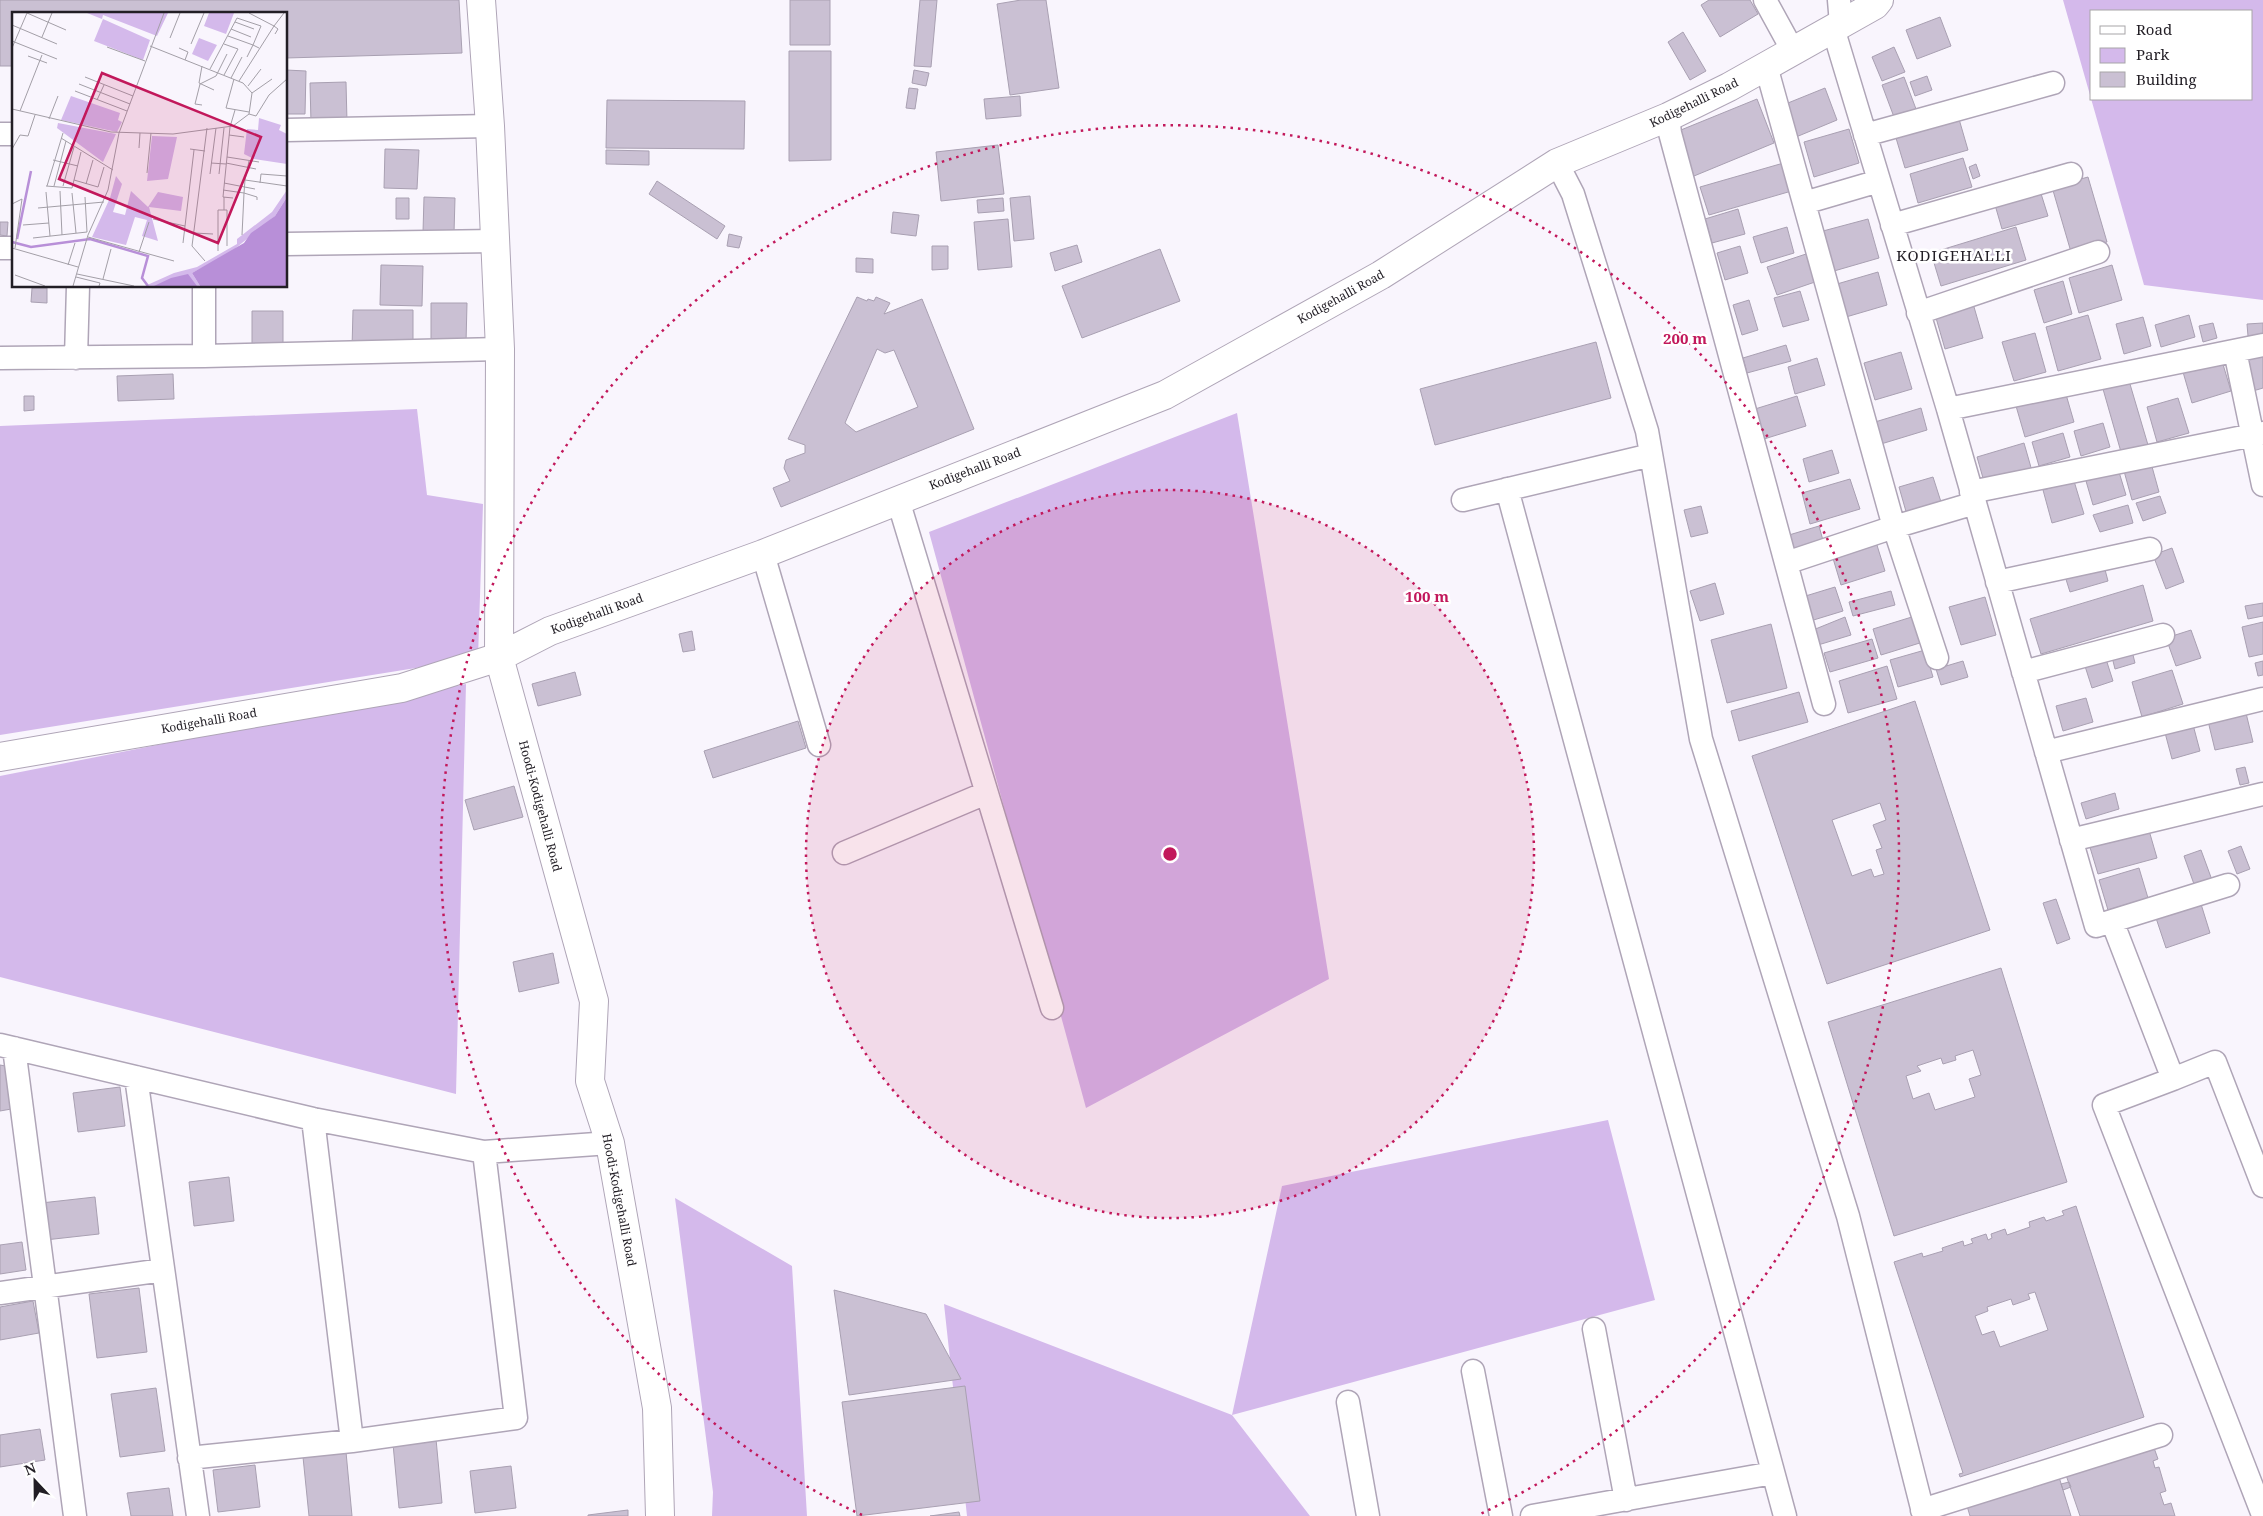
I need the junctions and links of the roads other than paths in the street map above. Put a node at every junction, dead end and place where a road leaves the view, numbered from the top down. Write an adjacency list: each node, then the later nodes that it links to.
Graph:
1 (481, 0): 9 (street, Hoodi-Kodigehalli Road)
2 (1765, 0): 5 (street)
3 (1879, 0): 4 (street, Kodigehalli Road)
4 (1838, 17): 5 (street, Kodigehalli Road); 11 (street)
5 (1793, 51): 6 (street, Kodigehalli Road)
6 (1766, 66): 8 (street, Kodigehalli Road); 15 (street)
7 (2053, 83): 11 (street)
8 (1668, 117): 12 (street, Kodigehalli Road); 40 (street)
9 (490, 126): 10 (street); 17 (street, Hoodi-Kodigehalli Road)
10 (288, 130)
11 (1865, 135): 14 (street)
12 (1557, 163): 31 (street); 35 (street, Kodigehalli Road)
13 (2071, 174): 16 (street)
14 (1879, 181): 15 (street); 16 (street)
15 (1804, 203): 37 (street)
16 (1892, 225): 22 (street)
17 (496, 240): 18 (street); 24 (street, Hoodi-Kodigehalli Road)
18 (288, 244)
19 (2098, 252): 22 (street)
20 (78, 288): 28 (street)
21 (204, 288): 26 (street)
22 (1918, 313): 29 (street)
23 (2263, 345): 25 (street)
24 (500, 349): 26 (street); 43 (street, Hoodi-Kodigehalli Road)
25 (2235, 351): 29 (street); 30 (street)
26 (204, 356): 28 (street)
27 (0, 358): 28 (street)
28 (76, 358)
29 (1948, 409): 34 (street)
30 (2257, 434): 32 (street); 34 (street)
31 (1651, 455): 33 (street); 76 (street)
32 (2263, 486)
33 (1507, 489): 36 (street); 74 (street)
34 (1973, 498): 37 (street); 41 (street)
35 (898, 500): 39 (street, Kodigehalli Road); 51 (street)
36 (1463, 500)
37 (1894, 527): 40 (street); 44 (street)
38 (2150, 548): 41 (street)
39 (763, 554): 43 (street, Kodigehalli Road); 48 (street)
40 (1786, 563): 47 (street)
41 (1997, 582): 45 (street)
42 (2162, 635): 45 (street)
43 (499, 657): 50 (street, Kodigehalli Road); 62 (street, Hoodi-Kodigehalli Road)
44 (1937, 658)
45 (2023, 672): 49 (street)
46 (2263, 699): 49 (street)
47 (1824, 704)
48 (819, 745)
49 (2046, 752): 53 (street)
50 (0, 757)
51 (986, 793): 54 (street); 57 (street)
52 (2263, 794): 53 (street)
53 (2072, 840): 56 (street)
54 (844, 853)
55 (2228, 885): 56 (street)
56 (2112, 921): 60 (street)
57 (1052, 1008)
58 (7, 1046): 59 (street); 66 (street)
59 (136, 1077): 61 (street); 65 (street)
60 (2173, 1079): 64 (street); 77 (street)
61 (313, 1119): 63 (street); 72 (street)
62 (610, 1143): 63 (street); 80 (street, Hoodi-Kodigehalli Road)
63 (484, 1152): 72 (street)
64 (2263, 1186)
65 (163, 1270): 66 (street); 73 (street)
66 (44, 1286): 67 (street); 78 (street)
67 (0, 1293)
68 (1594, 1329): 75 (street)
69 (1473, 1371): 82 (street)
70 (1348, 1402): 81 (street)
71 (2161, 1435): 76 (street)
72 (352, 1441): 73 (street)
73 (189, 1458): 79 (street)
74 (1773, 1474): 75 (street); 84 (street)
75 (1626, 1500): 83 (street)
76 (1923, 1513)
77 (2263, 1515)
78 (76, 1516)
79 (198, 1516)
80 (660, 1516)
81 (1368, 1516)
82 (1501, 1516)
83 (1532, 1516)
84 (1785, 1516)

